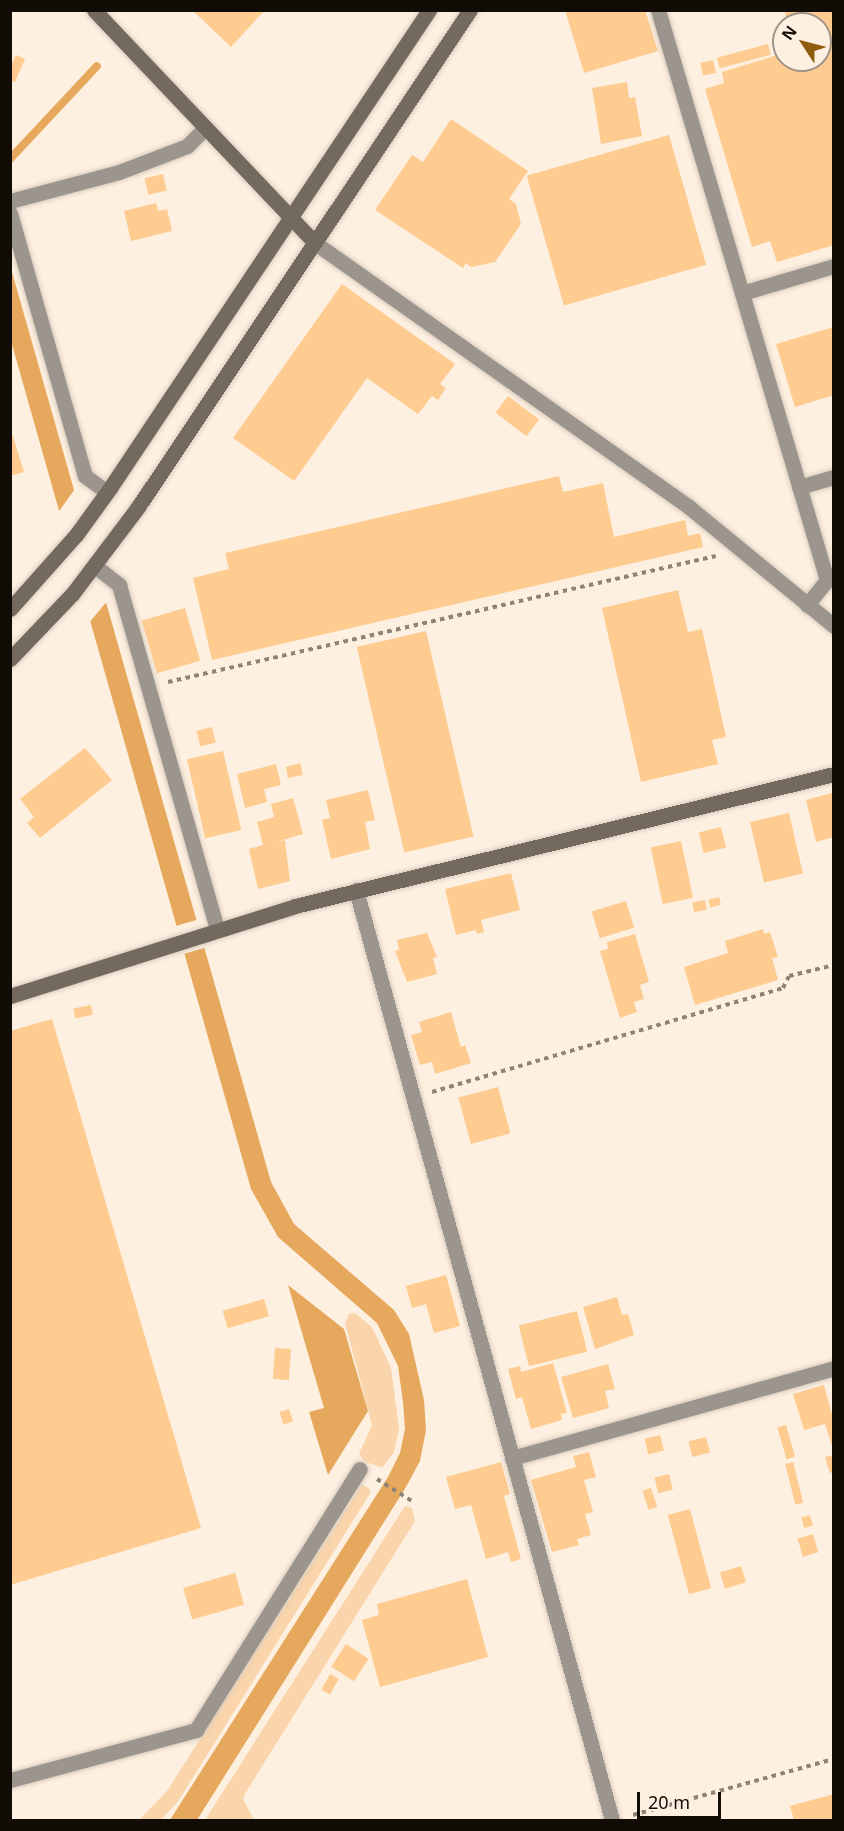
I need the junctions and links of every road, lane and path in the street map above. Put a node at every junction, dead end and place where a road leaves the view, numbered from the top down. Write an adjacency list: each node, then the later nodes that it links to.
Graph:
1 (94, 10): 5 (street)
2 (429, 10): 8 (street)
3 (470, 10): 9 (street)
4 (658, 10): 11 (street)
5 (205, 128): 6 (street); 8 (street)
6 (10, 201)
7 (10, 213): 14 (street)
8 (291, 218): 9 (street); 14 (street)
9 (315, 243): 15 (street); 16 (street)
10 (834, 266): 11 (street)
11 (742, 293): 13 (street)
12 (834, 477): 13 (street)
13 (799, 487): 17 (street)
14 (107, 492): 18 (street)
15 (732, 542): 17 (street); 21 (path)
16 (99, 561): 20 (street); 21 (street)
17 (807, 605): 19 (street)
18 (10, 609)
19 (834, 626)
20 (10, 659)
21 (148, 686): 24 (street)
22 (834, 774): 23 (street)
23 (356, 890): 24 (street); 27 (street)
24 (212, 930): 26 (street)
25 (834, 964): 27 (path)
26 (10, 996)
27 (413, 1098): 29 (street)
28 (834, 1368): 29 (street)
29 (512, 1458): 36 (street)
30 (360, 1469): 34 (street)
31 (375, 1478): 32 (path)
32 (410, 1500)
33 (834, 1759): 35 (path)
34 (10, 1780)
35 (628, 1816)
36 (612, 1821)

